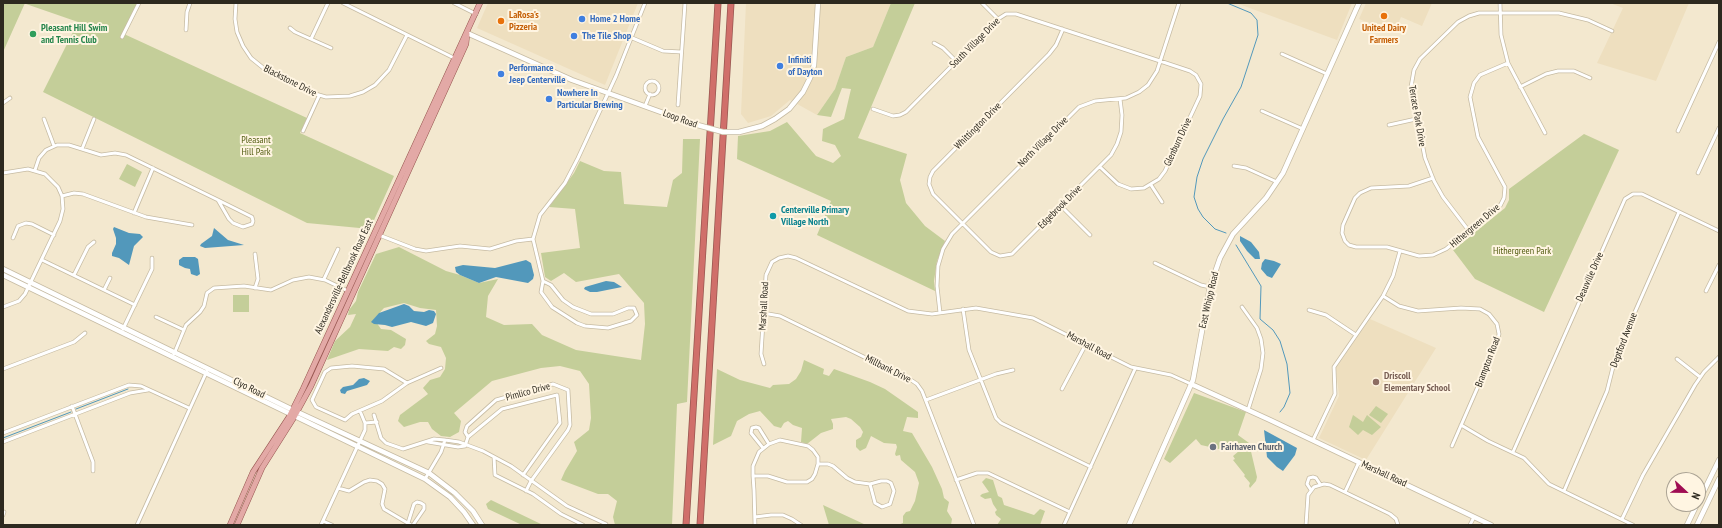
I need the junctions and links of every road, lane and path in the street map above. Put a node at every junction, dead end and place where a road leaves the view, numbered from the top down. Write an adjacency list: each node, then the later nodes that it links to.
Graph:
1 (140, 3): 26 (street)
2 (190, 3): 22 (street)
3 (236, 3): 43 (street, Blackstone Drive)
4 (328, 3): 28 (street)
5 (343, 3): 25 (street)
6 (454, 3): 18 (street)
7 (480, 3): 18 (main road, Alexandersville-Bellbrook Road East)
8 (645, 3): 27 (street)
9 (685, 3): 32 (street)
10 (717, 3): 208 (highway)
11 (731, 3): 209 (highway)
12 (818, 3): 48 (street, Loop Road, bridge)
13 (982, 3): 19 (street)
14 (1179, 3): 36 (street, North Village Drive)
15 (1359, 3): 38 (street, East Whipp Road)
16 (1500, 3): 17 (street)
17 (1500, 13): 23 (street, Terrace Park Drive); 37 (street); 53 (street, Terrace Park Drive)
18 (476, 14): 24 (main road, Alexandersville-Bellbrook Road East)
19 (998, 19): 21 (street, South Village Drive); 35 (street, South Village Drive)
20 (290, 28): 28 (street)
21 (1063, 29): 36 (street, South Village Drive); 80 (street, Whittington Drive)
22 (186, 30)
23 (1612, 31)
24 (468, 33): 34 (main road, Alexandersville-Bellbrook Road East); 41 (street, Loop Road)
25 (407, 35): 34 (street); 43 (street, Blackstone Drive)
26 (122, 37)
27 (630, 37): 32 (street); 41 (street)
28 (311, 39): 31 (street)
29 (1719, 42): 59 (street)
30 (934, 44): 35 (street)
31 (331, 48)
32 (681, 52): 47 (street)
33 (1282, 54): 38 (street)
34 (456, 59): 55 (main road, Alexandersville-Bellbrook Road East)
35 (956, 61): 49 (street, South Village Drive)
36 (1160, 61): 45 (street, North Village Drive); 73 (street, Glenburn Drive)
37 (1508, 63): 40 (street); 82 (street, Hithergreen Drive)
38 (1327, 74): 57 (street, East Whipp Road)
39 (1590, 78): 40 (street)
40 (1520, 87): 60 (street)
41 (607, 93): 48 (street, Loop Road); 89 (street)
42 (650, 94): 42 (street); 48 (street)
43 (319, 96): 58 (street)
44 (10, 98): 46 (street)
45 (1120, 99): 64 (street, Edgebrook Drive); 80 (street, North Village Drive)
46 (3, 103)
47 (678, 105)
48 (645, 106)
49 (874, 109)
50 (1262, 111): 57 (street)
51 (44, 119): 61 (street)
52 (94, 119): 62 (street)
53 (1416, 120): 54 (street); 69 (street, Terrace Park Drive)
54 (1389, 125)
55 (426, 127): 70 (main road, Alexandersville-Bellbrook Road East); 71 (main road, Alexandersville-Bellbrook Road East)
56 (1719, 128): 68 (street)
57 (1303, 129): 72 (street, East Whipp Road)
58 (303, 131)
59 (1678, 131)
60 (1545, 133)
61 (54, 146): 62 (street); 66 (street)
62 (82, 149): 65 (street)
63 (1234, 166): 72 (street)
64 (1100, 167): 73 (street); 77 (street, Edgebrook Drive)
65 (153, 168): 75 (street); 79 (street)
66 (35, 170): 67 (street); 74 (street)
67 (3, 173)
68 (1698, 173)
69 (1433, 178): 82 (street, Terrace Park Drive); 92 (street, Hithergreen Drive)
70 (399, 179): 71 (main road); 84 (main road, Alexandersville-Bellbrook Road East)
71 (404, 182): 87 (main road, Alexandersville-Bellbrook Road East)
72 (1277, 182): 107 (street, East Whipp Road)
73 (1151, 185): 76 (street)
74 (62, 196): 79 (street); 85 (street)
75 (218, 200): 75 (street)
76 (1162, 202)
77 (1061, 206): 80 (street, Edgebrook Drive); 86 (street)
78 (1679, 212): 83 (street, Deauville Drive); 169 (street, Deauville Drive); 189 (street, Deptford Avenue)
79 (134, 213): 81 (street)
80 (962, 223): 119 (street, North Village Drive)
81 (192, 225)
82 (1469, 231): 92 (street, Hithergreen Drive)
83 (1719, 232)
84 (374, 233): 87 (street); 109 (main road, Alexandersville-Bellbrook Road East)
85 (54, 235): 88 (street); 95 (street)
86 (1090, 235)
87 (380, 236): 89 (street); 111 (main road, Alexandersville-Bellbrook Road East)
88 (13, 238)
89 (533, 239): 103 (street)
90 (94, 242): 100 (street)
91 (338, 249): 102 (street)
92 (1400, 251): 112 (street)
93 (255, 254): 106 (street)
94 (152, 258): 113 (street)
95 (42, 260): 100 (street); 104 (street)
96 (1155, 262): 107 (street)
97 (1719, 265): 110 (street)
98 (3, 269): 104 (street, Clyo Road)
99 (3, 275): 105 (street, Clyo Road)
100 (74, 275): 108 (street)
101 (110, 278): 108 (street)
102 (324, 279): 106 (street); 109 (street)
103 (544, 281): 103 (street)
104 (31, 282): 105 (street); 121 (street, Clyo Road)
105 (28, 288): 114 (street); 123 (street, Clyo Road)
106 (255, 288): 122 (street)
107 (1210, 288): 142 (street, East Whipp Road)
108 (104, 290): 113 (street)
109 (347, 290): 111 (street); 126 (main road, Alexandersville-Bellbrook Road East)
110 (1706, 291)
111 (354, 293): 128 (main road, Alexandersville-Bellbrook Road East)
112 (1383, 296): 125 (street); 155 (street, Brampton Road)
113 (135, 305): 121 (street)
114 (3, 307)
115 (1242, 307): 148 (street)
116 (963, 309): 119 (street, Marshall Road); 127 (street, Marshall Road); 140 (street)
117 (1309, 310): 125 (street)
118 (763, 313): 119 (street, Marshall Road); 132 (street, Marshall Road); 145 (street, Millbank Drive)
119 (940, 313)
120 (156, 317): 122 (street)
121 (124, 327): 123 (street); 129 (street, Clyo Road)
122 (184, 330): 129 (street)
123 (121, 332): 129 (street, Clyo Road)
124 (85, 334): 135 (street)
125 (1356, 335): 159 (street)
126 (323, 344): 128 (main road); 150 (main road, Alexandersville-Bellbrook Road East)
127 (1086, 344): 136 (street, Marshall Road); 143 (street)
128 (329, 347): 150 (main road, Alexandersville-Bellbrook Road East)
129 (174, 355): 133 (street, Clyo Road); 138 (street, Clyo Road)
130 (1719, 357): 139 (street)
131 (1676, 360): 139 (street)
132 (764, 364)
133 (208, 368): 138 (street); 150 (street, Clyo Road)
134 (440, 368): 141 (street)
135 (3, 369)
136 (1135, 369): 142 (street, Marshall Road); 174 (street)
137 (1014, 370): 140 (street)
138 (206, 373): 147 (street); 150 (street, Clyo Road)
139 (1700, 377): 195 (street)
140 (980, 379): 145 (street); 174 (street)
141 (407, 384): 149 (street); 149 (street)
142 (1191, 384): 148 (street, Marshall Road); 214 (street, East Whipp Road)
143 (1062, 389)
144 (148, 390): 146 (street); 147 (street); 151 (street)
145 (926, 400): 181 (street, Millbank Drive)
146 (72, 406): 151 (street); 156 (street)
147 (189, 408): 199 (street)
148 (1248, 410): 159 (street, Marshall Road)
149 (360, 412): 154 (street)
150 (294, 413): 160 (street, Clyo Road); 165 (street, Clyo Road); 200 (main road, Alexandersville-Bellbrook Road East); 201 (main road, Alexandersville-Bellbrook Road East)
151 (75, 414): 161 (street); 175 (street)
152 (374, 415): 153 (street)
153 (376, 422): 154 (street); 162 (street)
154 (365, 423): 160 (street)
155 (1462, 425): 167 (street, Brampton Road); 169 (street)
156 (3, 433)
157 (468, 437): 166 (street, Pimlico Drive); 177 (street, Pimlico Drive); 182 (street, Pimlico Drive)
158 (445, 440): 162 (street); 164 (street); 166 (street)
159 (1313, 440): 172 (street, Marshall Road)
160 (360, 441): 165 (street); 176 (street, Clyo Road)
161 (3, 442)
162 (428, 442): 164 (street)
163 (769, 444): 168 (street); 168 (street); 173 (street)
164 (443, 445): 166 (street); 176 (street)
165 (358, 446): 179 (street, Clyo Road); 186 (street)
166 (465, 446): 170 (street)
167 (1452, 446)
168 (763, 448): 178 (street)
169 (1513, 452): 189 (street)
170 (494, 457): 177 (street); 188 (street)
171 (1719, 460): 185 (street)
172 (1359, 462): 190 (street); 194 (street, Marshall Road)
173 (818, 464): 178 (street); 183 (street)
174 (1091, 466): 191 (street)
175 (93, 471)
176 (429, 473): 179 (street); 205 (street, Clyo Road)
177 (523, 475): 182 (street)
178 (753, 476): 193 (street)
179 (425, 479): 204 (street, Clyo Road)
180 (1719, 479): 220 (street)
181 (956, 480): 191 (street); 212 (street, Millbank Drive)
182 (531, 481): 188 (street, Pimlico Drive); 207 (street)
183 (870, 484): 183 (street)
184 (1320, 484): 187 (street); 187 (street); 190 (street)
185 (1706, 487)
186 (338, 488): 196 (street); 197 (street)
187 (1312, 490): 215 (street)
188 (526, 491): 206 (street)
189 (1564, 491): 195 (street)
190 (1345, 492): 216 (street)
191 (1070, 512): 213 (street)
192 (1695, 512): 198 (street)
193 (755, 517): 210 (street); 211 (street)
194 (1474, 517): 217 (street); 218 (street, Marshall Road)
195 (1622, 519): 219 (street)
196 (323, 521): 202 (street); 203 (street)
197 (411, 524): 197 (street)
198 (1690, 524)
199 (137, 525)
200 (230, 525)
201 (237, 525)
202 (320, 525)
203 (332, 525)
204 (473, 525)
205 (482, 525)
206 (583, 525)
207 (606, 525)
208 (686, 525)
209 (700, 525)
210 (755, 525)
211 (801, 525)
212 (974, 525)
213 (1064, 525)
214 (1129, 525)
215 (1306, 525)
216 (1398, 525)
217 (1470, 525)
218 (1491, 525)
219 (1633, 525)
220 (1697, 525)

